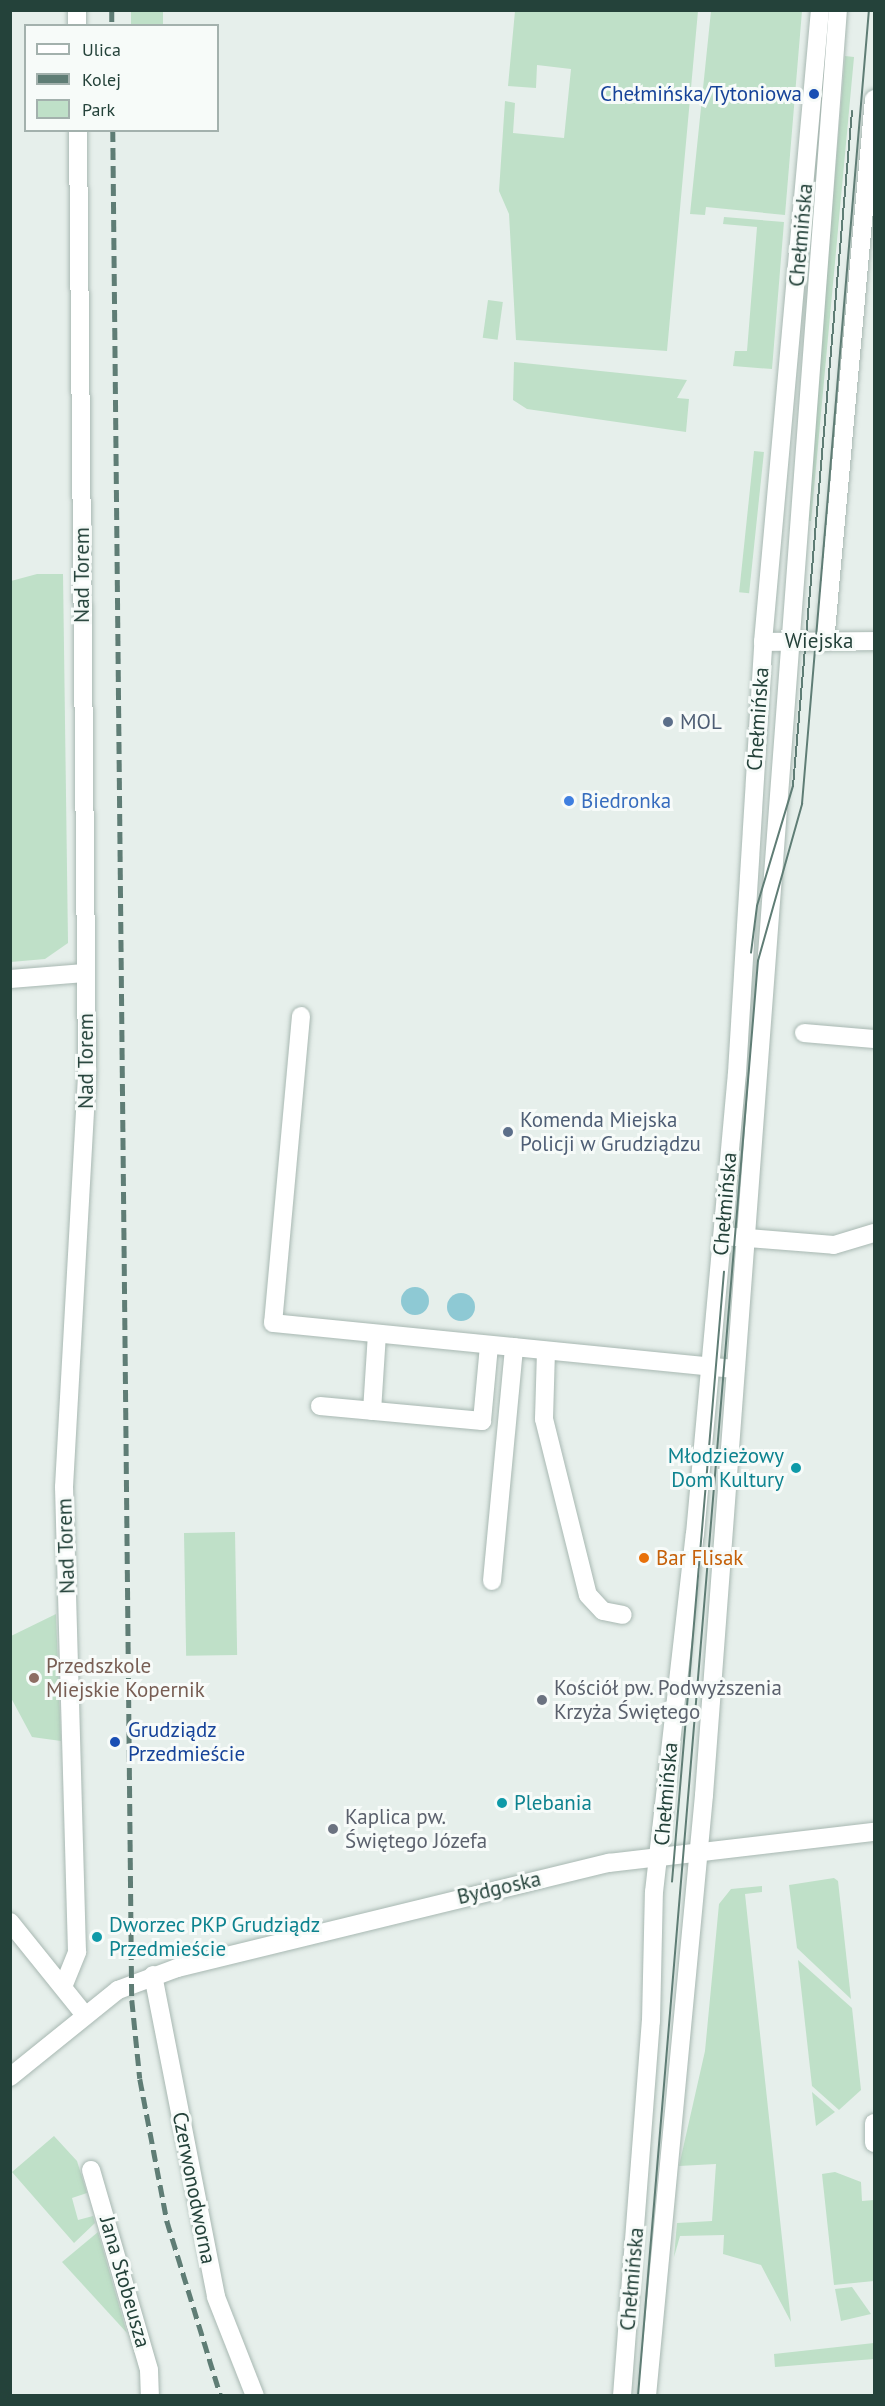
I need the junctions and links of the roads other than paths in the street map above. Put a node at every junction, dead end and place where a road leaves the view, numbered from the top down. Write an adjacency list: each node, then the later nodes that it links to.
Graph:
1 (820, 10): 6 (street, Chełmińska)
2 (838, 10): 7 (street, Chełmińska)
3 (874, 99): 8 (street)
4 (78, 132): 9 (street, Nad Torem)
5 (874, 641): 8 (street, Wiejska)
6 (763, 642): 7 (street, Wiejska); 15 (street, Chełmińska)
7 (789, 642): 8 (street, Wiejska); 16 (street, Chełmińska)
8 (825, 642)
9 (85, 973): 10 (street); 32 (street, Nad Torem)
10 (10, 980)
11 (301, 1016): 17 (street)
12 (804, 1033): 13 (street)
13 (874, 1039)
14 (874, 1233): 16 (street)
15 (723, 1236): 16 (street); 21 (street, Chełmińska)
16 (743, 1238): 22 (street, Chełmińska)
17 (377, 1334): 18 (street); 24 (street)
18 (489, 1345): 19 (street); 24 (street)
19 (514, 1347): 20 (street); 25 (street)
20 (546, 1351): 21 (street); 26 (street)
21 (709, 1367): 22 (street); 29 (street, Chełmińska)
22 (733, 1369): 28 (street, Chełmińska)
23 (320, 1406): 24 (street)
24 (372, 1411)
25 (492, 1581)
26 (623, 1615)
27 (874, 1832): 28 (street, Bydgoska)
28 (697, 1851): 29 (street, Bydgoska); 41 (street, Chełmińska)
29 (660, 1854): 31 (street, Bydgoska); 40 (street, Chełmińska)
30 (10, 1922): 32 (street)
31 (153, 1975): 33 (street, Bydgoska); 39 (street, Czerwonodworna)
32 (63, 1987): 33 (street)
33 (84, 2014): 34 (street, Bydgoska)
34 (10, 2077)
35 (874, 2123): 36 (street)
36 (874, 2144)
37 (92, 2170): 38 (street, Jana Stobeusza)
38 (150, 2396)
39 (255, 2396)
40 (622, 2396)
41 (647, 2396)

